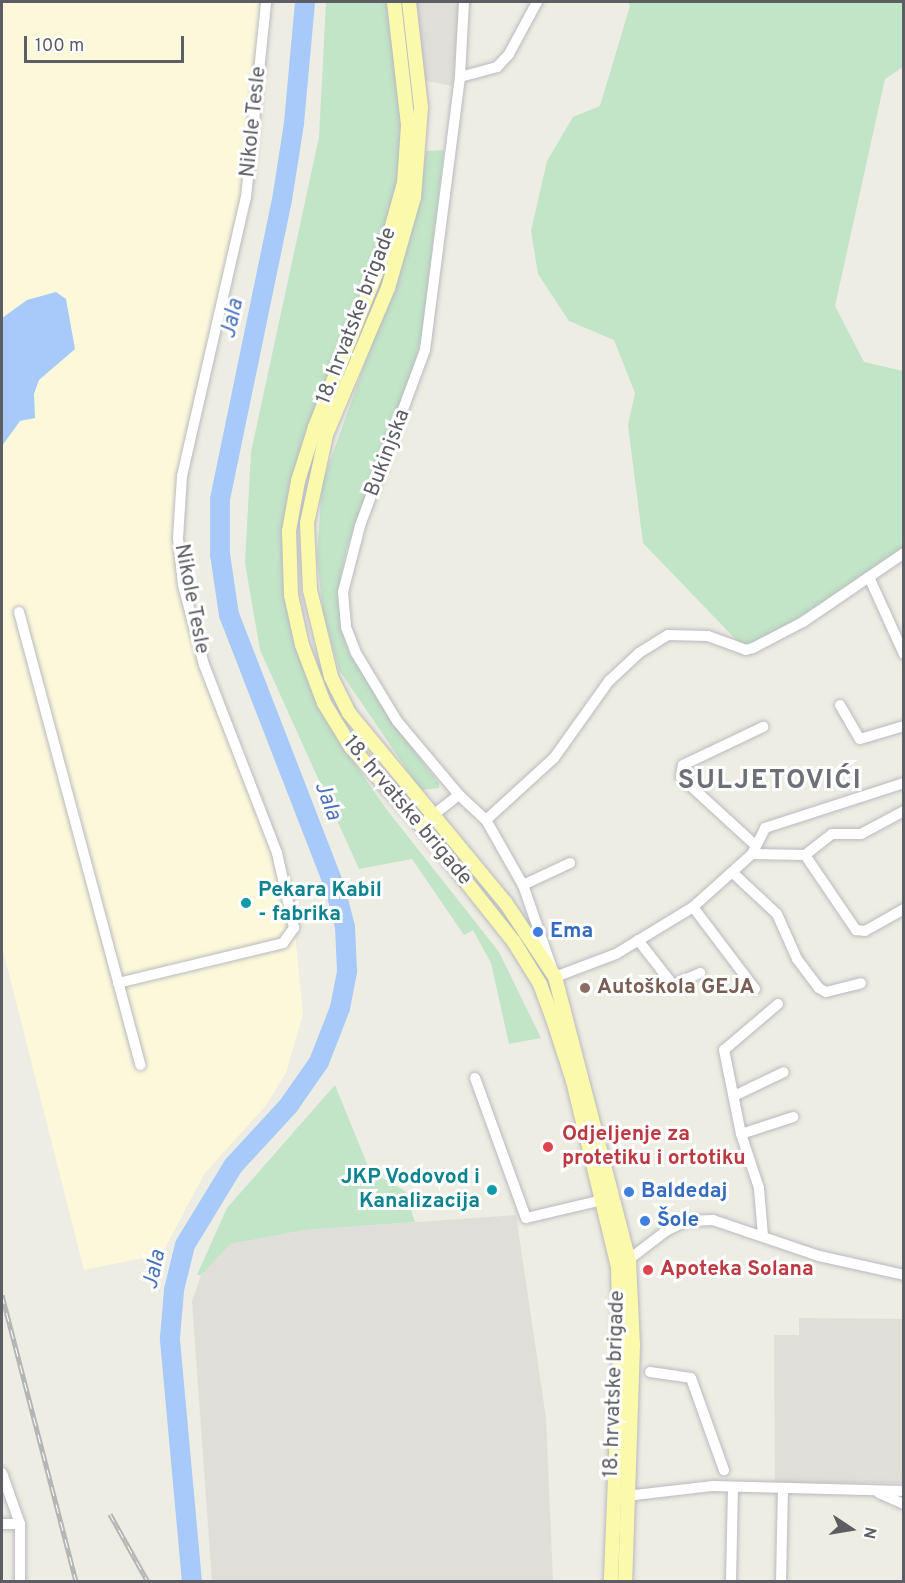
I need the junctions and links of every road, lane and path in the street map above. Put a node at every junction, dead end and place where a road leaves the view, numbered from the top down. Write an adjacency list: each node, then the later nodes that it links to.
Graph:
1 (266, 2): 30 (street, Nikole Tesle)
2 (394, 2): 19 (main road, 18. hrvatske brigade)
3 (410, 2): 17 (main road, 18. hrvatske brigade)
4 (464, 2): 6 (street, Bukinjska)
5 (537, 2): 6 (street)
6 (460, 77): 15 (street, Bukinjska)
7 (903, 553): 8 (street)
8 (869, 577): 10 (street); 18 (street)
9 (19, 612): 30 (street)
10 (903, 654)
11 (840, 705): 12 (street)
12 (903, 726)
13 (763, 727): 20 (street)
14 (903, 783): 20 (street)
15 (459, 795): 17 (street); 18 (street, Bukinjska)
16 (903, 811): 21 (street)
17 (434, 814): 19 (street); 29 (main road, 18. hrvatske brigade)
18 (486, 820): 24 (street, Bukinjska)
19 (421, 825): 40 (main road, 18. hrvatske brigade)
20 (753, 849): 21 (street); 23 (street)
21 (805, 855): 26 (street)
22 (570, 863): 24 (street)
23 (733, 873): 25 (street); 31 (street)
24 (523, 885): 29 (street, Bukinjska)
25 (693, 907): 27 (street); 32 (street)
26 (903, 909)
27 (638, 940): 28 (street); 29 (street)
28 (700, 973)
29 (555, 977): 42 (main road, 18. hrvatske brigade)
30 (118, 983): 34 (street)
31 (861, 983)
32 (755, 989)
33 (778, 1004): 37 (street)
34 (140, 1065)
35 (784, 1072): 37 (street)
36 (475, 1078): 40 (street)
37 (734, 1096): 39 (street)
38 (793, 1117): 39 (street)
39 (741, 1134): 41 (street)
40 (602, 1200): 42 (main road, 18. hrvatske brigade)
41 (763, 1236): 42 (street); 43 (street)
42 (623, 1264): 51 (main road, 18. hrvatske brigade); 56 (main road, 18. hrvatske brigade)
43 (903, 1275)
44 (650, 1372): 45 (street)
45 (724, 1470)
46 (2, 1473): 54 (street)
47 (734, 1487): 48 (street); 51 (street); 58 (street)
48 (783, 1488): 49 (street); 59 (street)
49 (873, 1491): 50 (street); 52 (street)
50 (903, 1491)
51 (626, 1496): 57 (main road, 18. hrvatske brigade)
52 (903, 1504)
53 (2, 1524): 54 (street)
54 (20, 1524): 55 (street)
55 (20, 1581)
56 (611, 1581)
57 (625, 1581)
58 (731, 1581)
59 (781, 1581)

